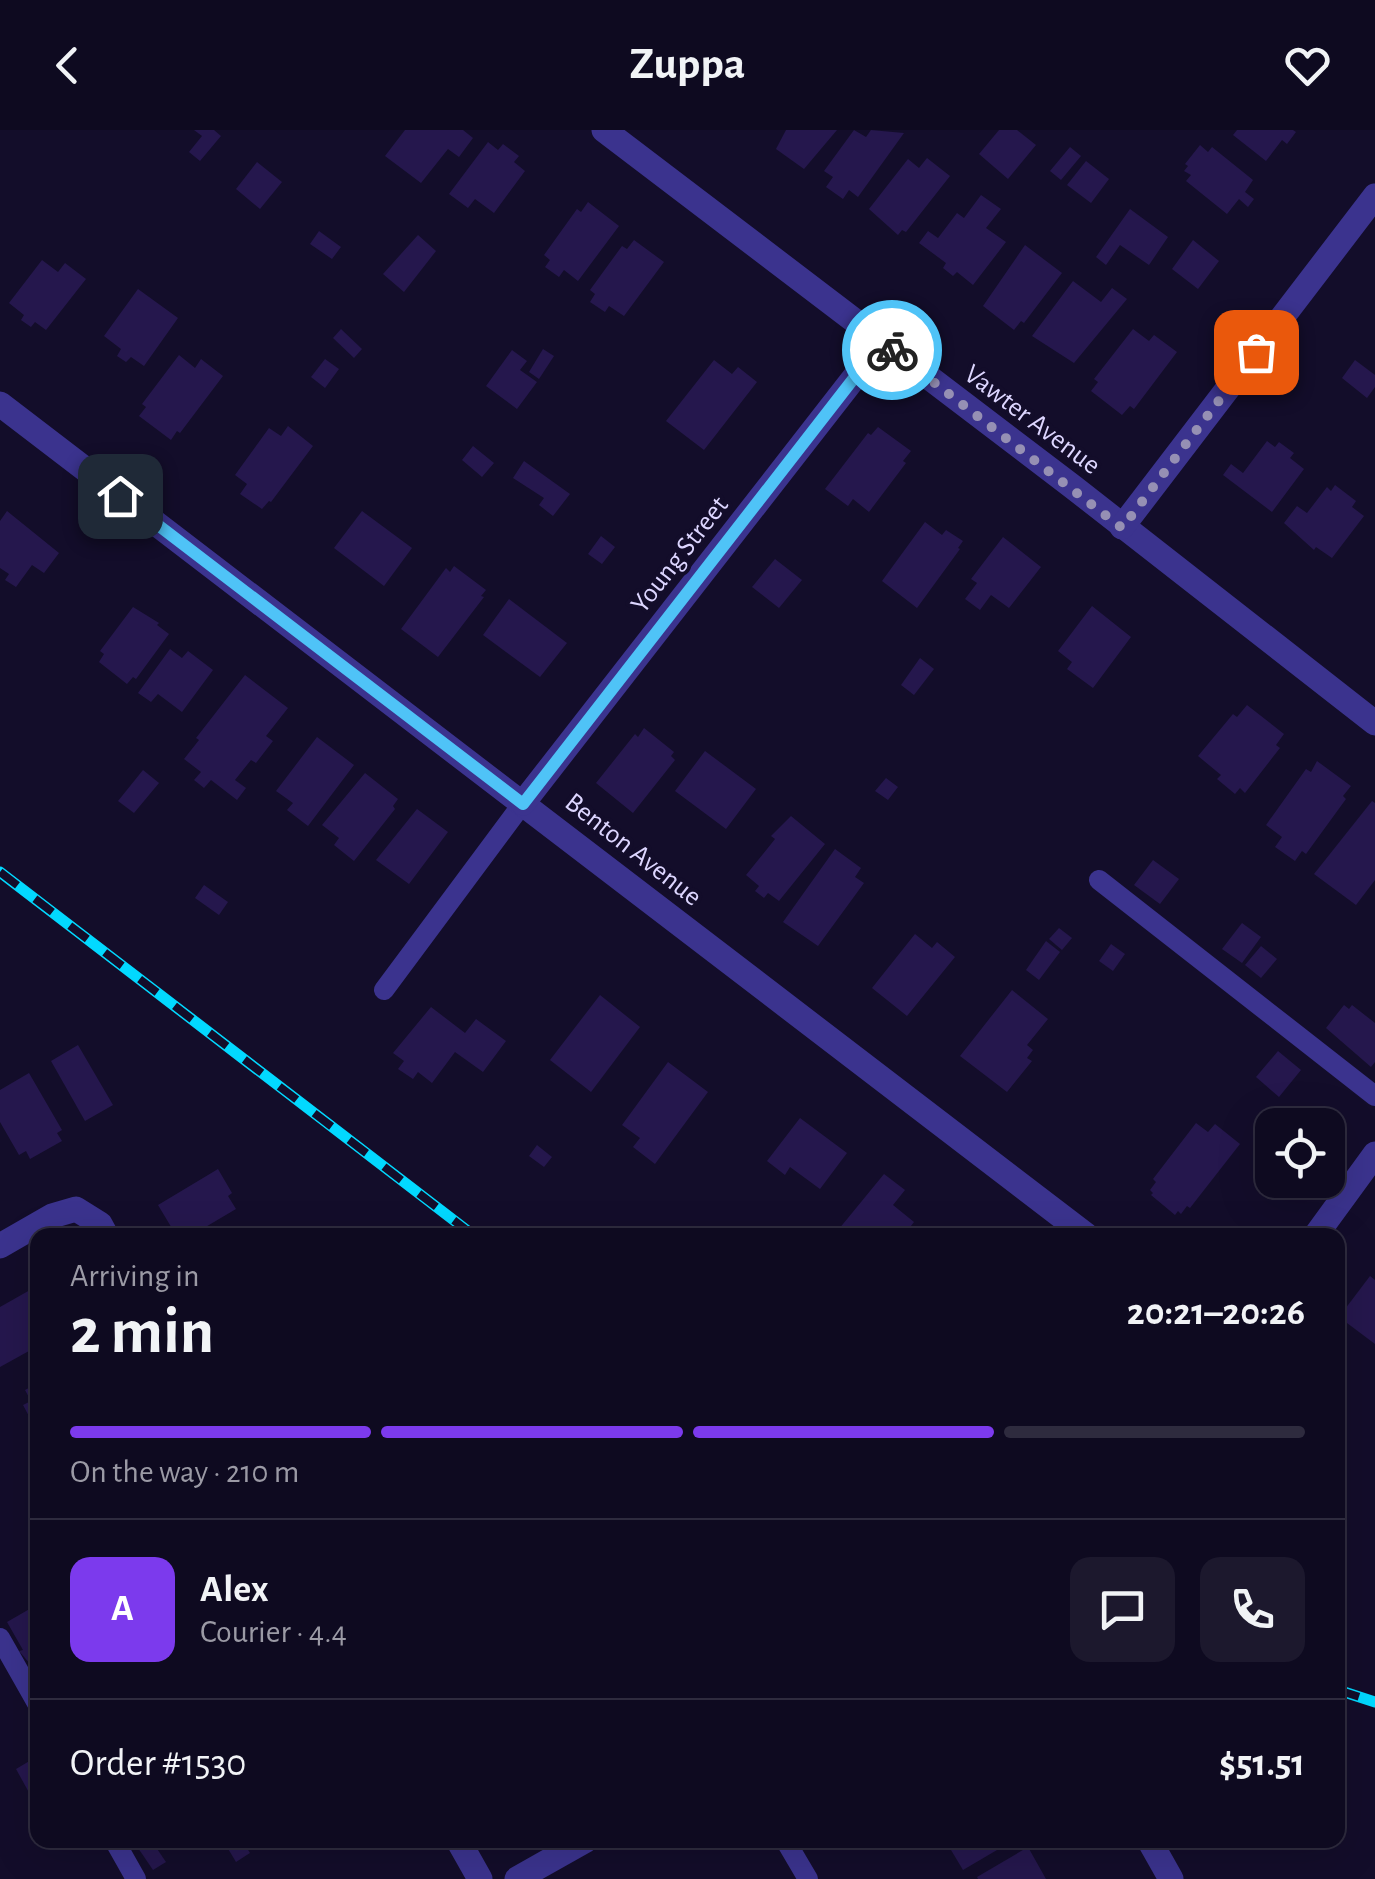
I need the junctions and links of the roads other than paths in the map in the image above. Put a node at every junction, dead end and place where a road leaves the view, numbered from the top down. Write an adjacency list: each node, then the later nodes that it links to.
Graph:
1 (604, 130): 3 (street, Vawter Avenue)
2 (1375, 196): 5 (street)
3 (882, 342): 5 (street, Vawter Avenue); 7 (street, Young Street)
4 (0, 404): 7 (street, Benton Avenue)
5 (1122, 528): 6 (street, Vawter Avenue)
6 (1375, 724)
7 (523, 804): 9 (lane); 14 (street, Benton Avenue)
8 (1099, 880): 10 (lane)
9 (384, 990)
10 (1375, 1096)
11 (1375, 1154): 15 (street)
12 (31, 1228): 13 (street)
13 (102, 1228)
14 (1077, 1228)
15 (1321, 1228)
16 (30, 1229): 17 (street)
17 (0, 1246)
18 (0, 1638): 19 (lane)
19 (30, 1691)
20 (119, 1848): 25 (lane)
21 (463, 1848): 26 (street)
22 (572, 1848): 27 (street)
23 (790, 1848): 28 (lane)
24 (1154, 1848): 29 (street)
25 (136, 1879)
26 (480, 1879)
27 (517, 1879)
28 (808, 1879)
29 (1171, 1879)

